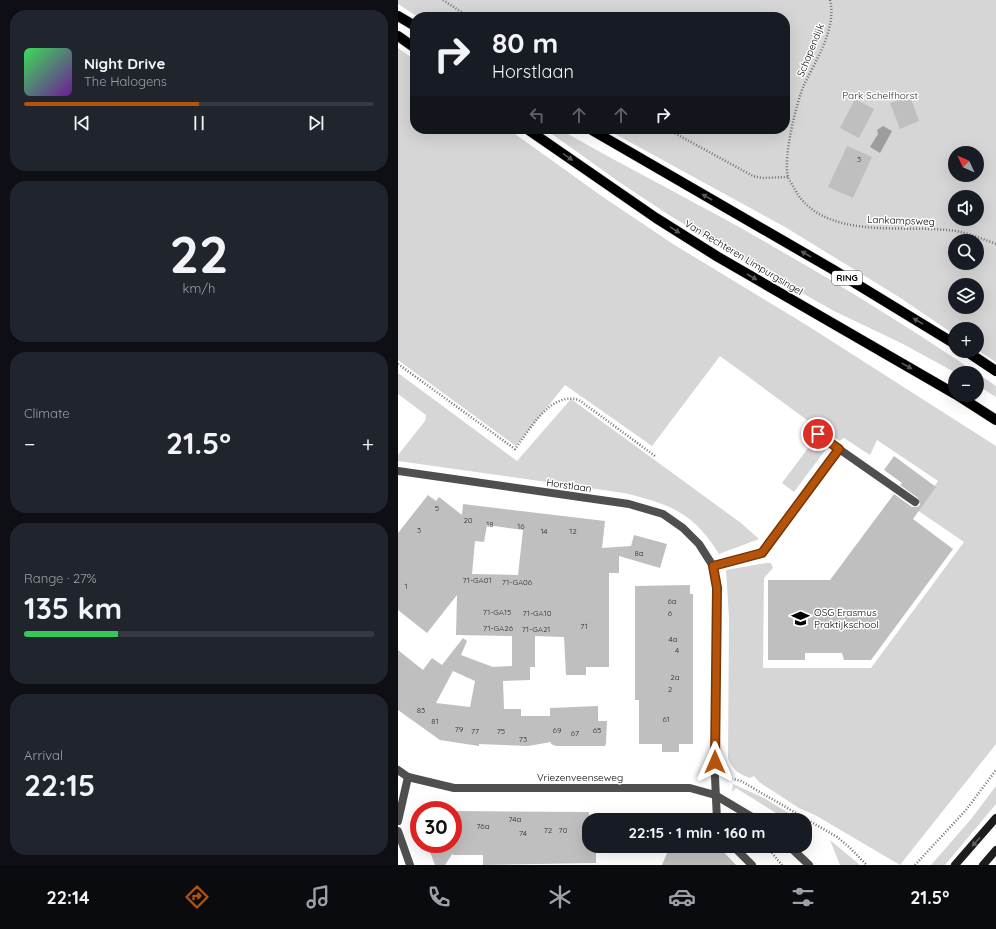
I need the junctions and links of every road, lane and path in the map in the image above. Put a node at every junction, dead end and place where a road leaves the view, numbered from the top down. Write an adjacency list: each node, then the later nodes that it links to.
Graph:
1 (443, 0): 3 (path)
2 (830, 0): 11 (path, Schapendijk)
3 (461, 12)
4 (398, 16): 5 (main road)
5 (410, 23)
6 (398, 36): 7 (main road)
7 (410, 44)
8 (534, 134): 17 (main road, Van Rechteren Limpurgsingel, one-way to 17)
9 (599, 134): 13 (main road, RING, one-way to 9)
10 (676, 134): 11 (path)
11 (788, 176): 12 (path, Lankampsweg)
12 (996, 244)
13 (948, 340)
14 (977, 358): 16 (main road)
15 (398, 364): 22 (path)
16 (996, 370)
17 (948, 389)
18 (968, 402): 19 (main road, Van Rechteren Limpurgsingel)
19 (996, 420)
20 (818, 434): 21 (street)
21 (839, 449): 24 (street); 25 (street)
22 (655, 456)
23 (398, 472): 25 (street, Horstlaan)
24 (915, 502)
25 (713, 566): 29 (street, Horstlaan)
26 (398, 770): 28 (street, Vriezenveenseweg)
27 (996, 770): 45 (path)
28 (408, 777): 30 (street, Vriezenveenseweg); 34 (street)
29 (715, 777): 30 (street, Horstlaan); 44 (path)
30 (715, 795): 31 (street, Horstlaan); 32 (street, Vriezenveenseweg)
31 (717, 813)
32 (745, 813)
33 (996, 818): 46 (main road, one-way to 46)
34 (398, 821)
35 (398, 831): 40 (street)
36 (996, 850): 47 (main road)
37 (741, 853): 41 (street)
38 (772, 853): 42 (path)
39 (796, 853): 43 (street)
40 (410, 865)
41 (752, 865)
42 (782, 865)
43 (809, 865)
44 (867, 865)
45 (915, 865)
46 (955, 865)
47 (983, 865)

